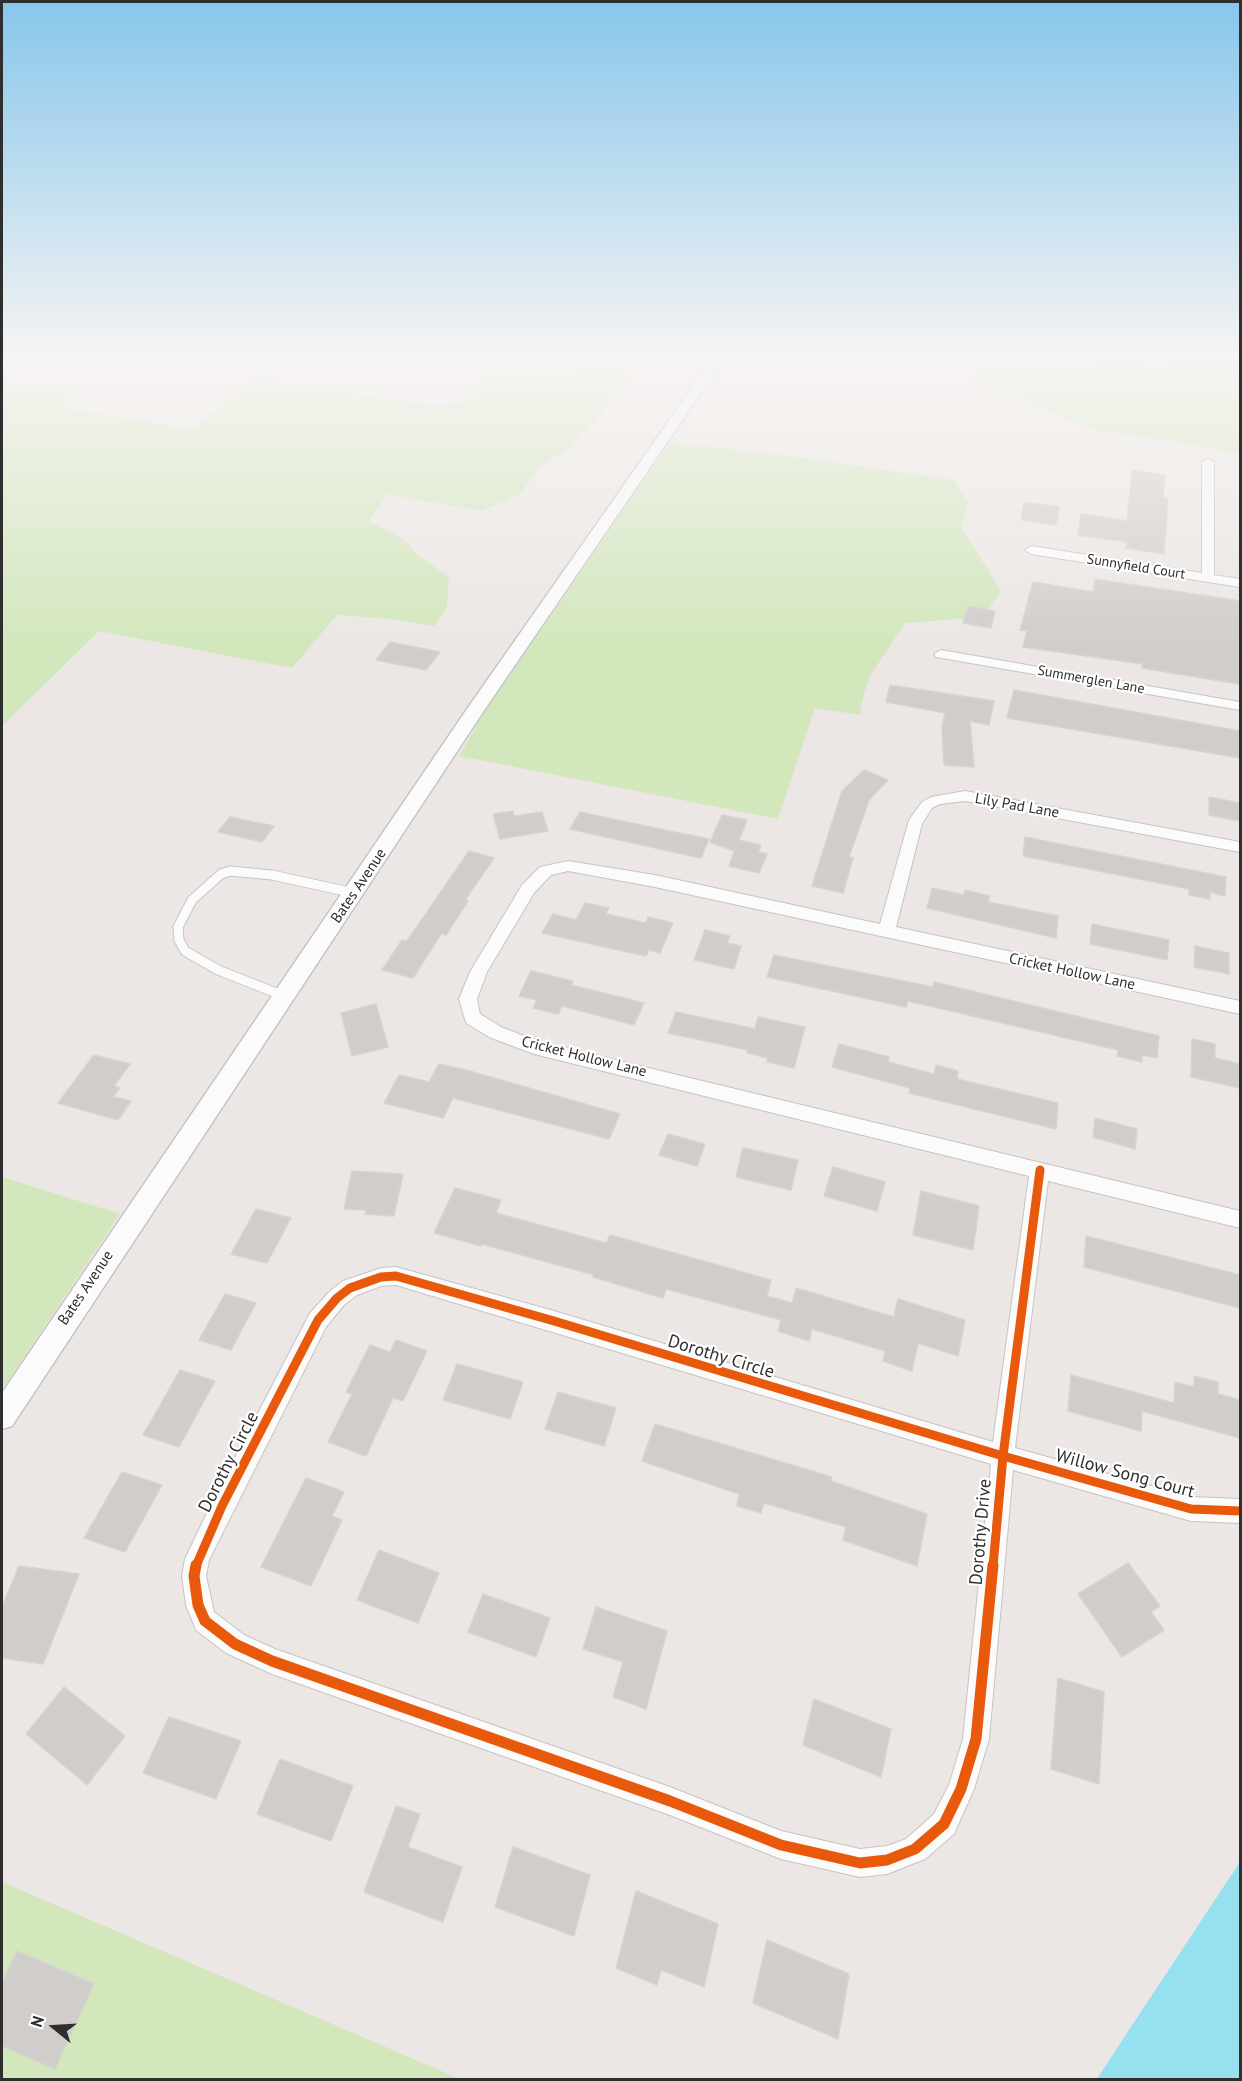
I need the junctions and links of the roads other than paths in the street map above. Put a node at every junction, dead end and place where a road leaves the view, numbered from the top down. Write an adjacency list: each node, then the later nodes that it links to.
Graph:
1 (652, 455): 9 (street, Bates Avenue)
2 (1208, 462): 4 (street)
3 (1031, 550): 4 (street, Sunnyfield Court)
4 (1208, 578): 5 (street, Sunnyfield Court)
5 (1240, 583)
6 (941, 654): 7 (street, Summerglen Lane)
7 (1240, 706)
8 (1240, 848): 10 (street, Lily Pad Lane)
9 (354, 893): 11 (street, Bates Avenue); 11 (lane)
10 (886, 932): 12 (street, Cricket Hollow Lane); 13 (street, Cricket Hollow Lane)
11 (284, 996): 15 (street, Bates Avenue)
12 (1240, 1008)
13 (1040, 1170): 14 (street, Cricket Hollow Lane); 16 (street, Dorothy Drive)
14 (1240, 1219)
15 (2, 1416)
16 (1003, 1456): 17 (street, Willow Song Court); 18 (street, Dorothy Drive); 18 (street, Dorothy Circle)
17 (1240, 1511)
18 (887, 1860)

